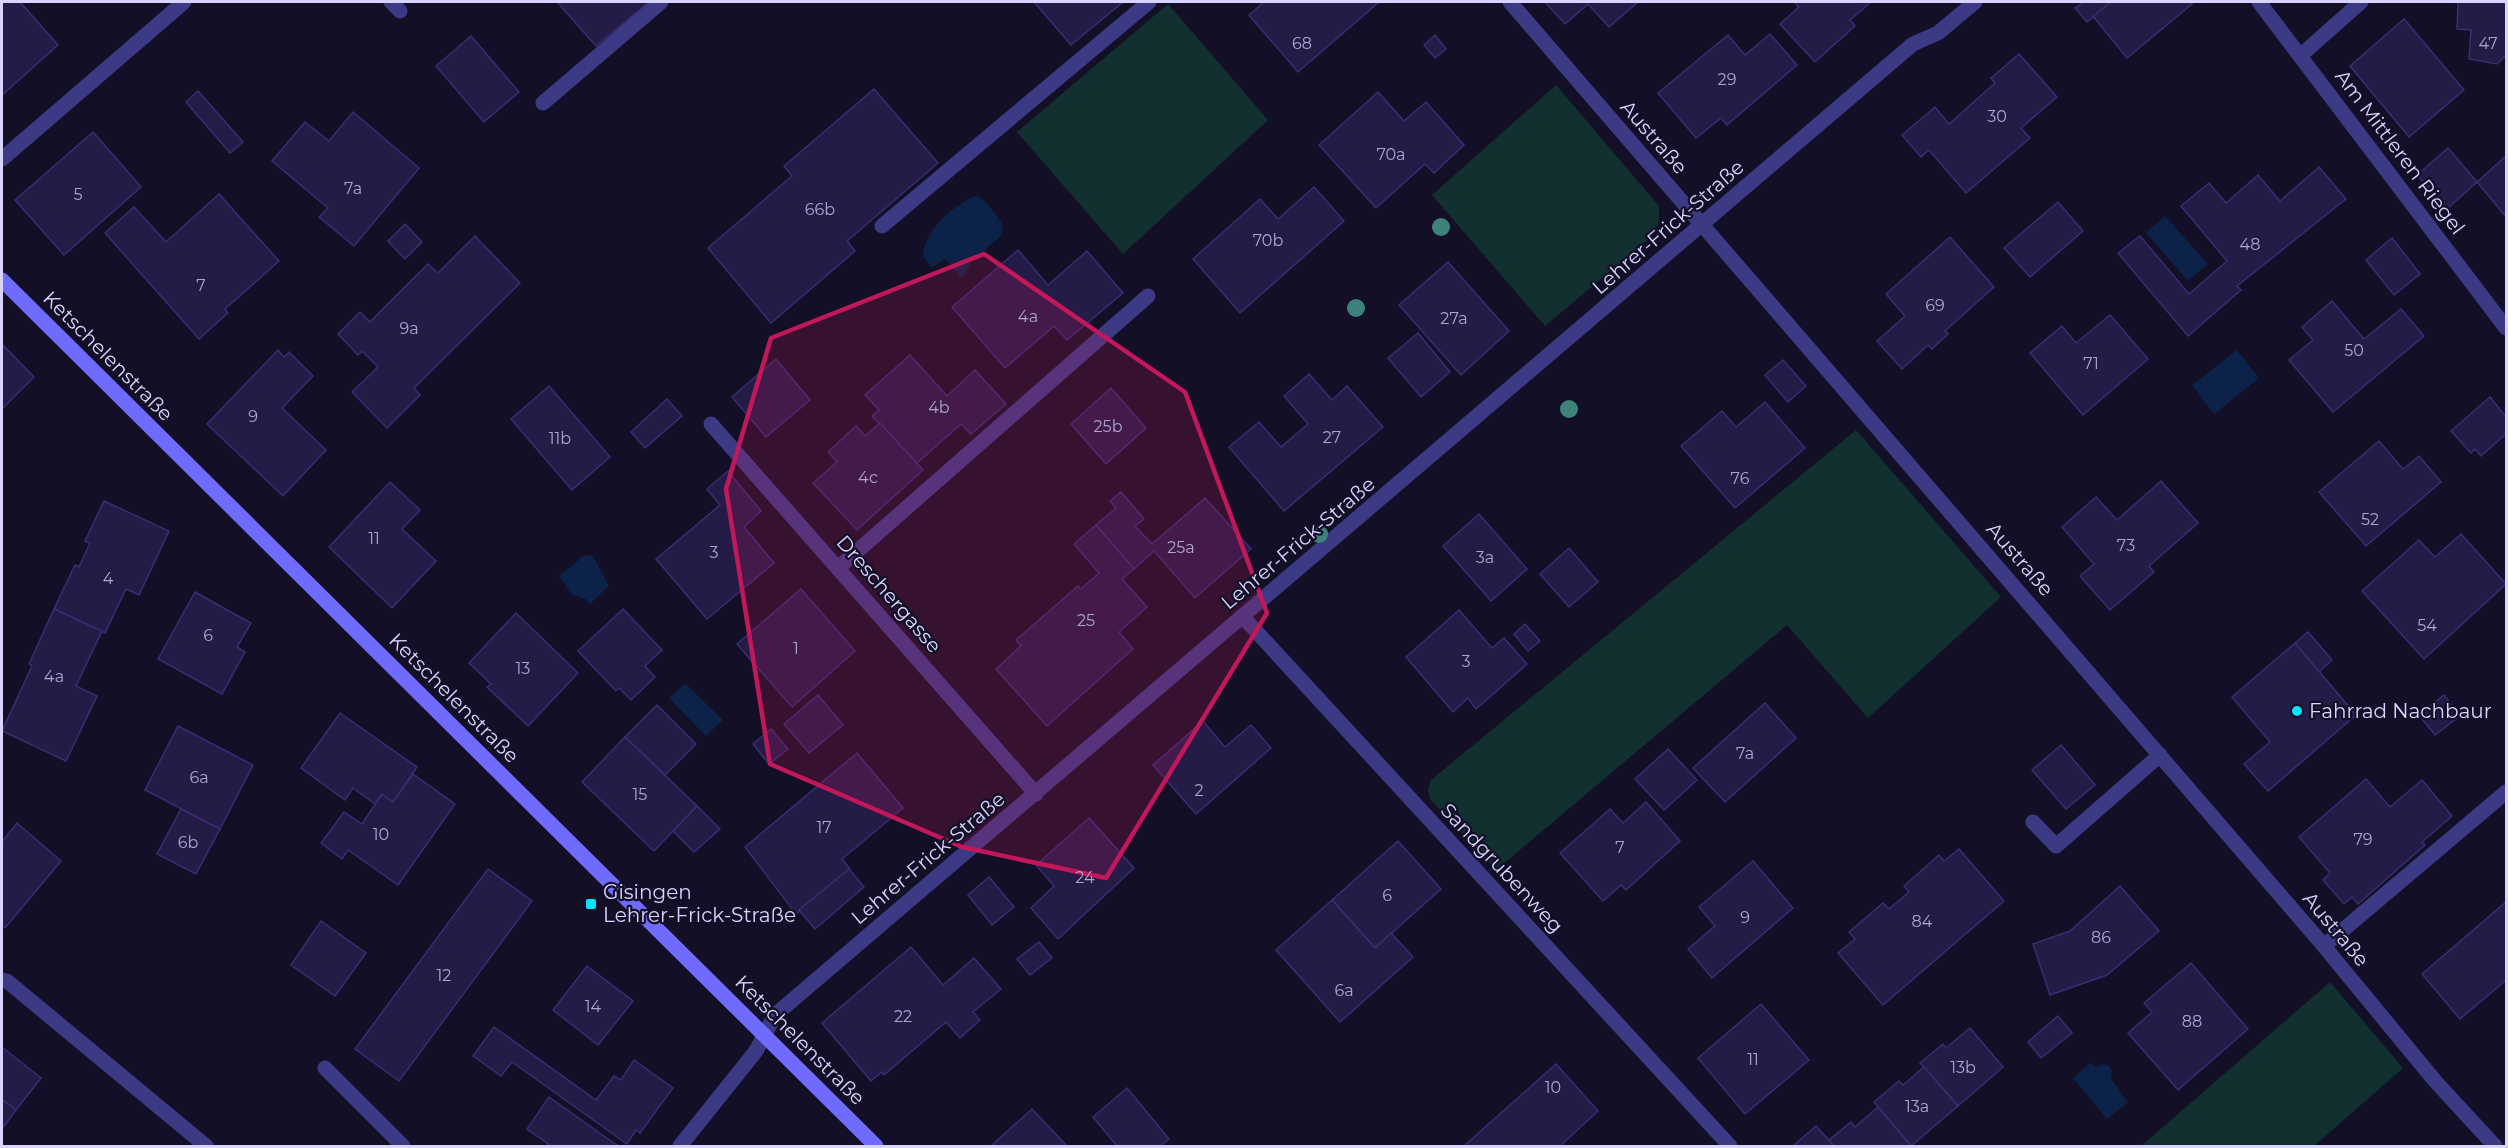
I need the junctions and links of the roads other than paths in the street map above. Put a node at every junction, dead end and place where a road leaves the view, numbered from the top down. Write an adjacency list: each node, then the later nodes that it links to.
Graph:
1 (184, 2): 10 (street)
2 (660, 2): 9 (street)
3 (1149, 2): 12 (street)
4 (1510, 2): 11 (street, Austraße)
5 (1975, 2): 11 (street, Lehrer-Frick-Straße)
6 (2259, 2): 8 (street, Am Mittleren Riegel)
7 (2361, 2): 8 (street)
8 (2300, 56): 15 (street, Am Mittleren Riegel)
9 (543, 103)
10 (2, 159)
11 (1702, 225): 18 (street, Lehrer-Frick-Straße); 19 (street, Austraße)
12 (882, 226)
13 (2, 280): 25 (main road, Ketschelenstraße)
14 (1148, 296): 17 (street)
15 (2506, 328)
16 (711, 424): 17 (street, Dreschergasse)
17 (838, 568): 21 (street, Dreschergasse)
18 (1244, 617): 21 (street, Lehrer-Frick-Straße); 31 (street, Sandgrubenweg)
19 (2160, 755): 22 (street); 23 (street, Austraße)
20 (2506, 792): 23 (street)
21 (1036, 794): 25 (street, Lehrer-Frick-Straße)
22 (2033, 822)
23 (2324, 946): 32 (street, Austraße)
24 (2, 980): 27 (street)
25 (765, 1035): 29 (street, Lehrer-Frick-Straße); 30 (main road, Ketschelenstraße)
26 (325, 1068): 28 (street)
27 (206, 1146)
28 (403, 1146)
29 (680, 1146)
30 (876, 1146)
31 (1730, 1146)
32 (2495, 1146)

